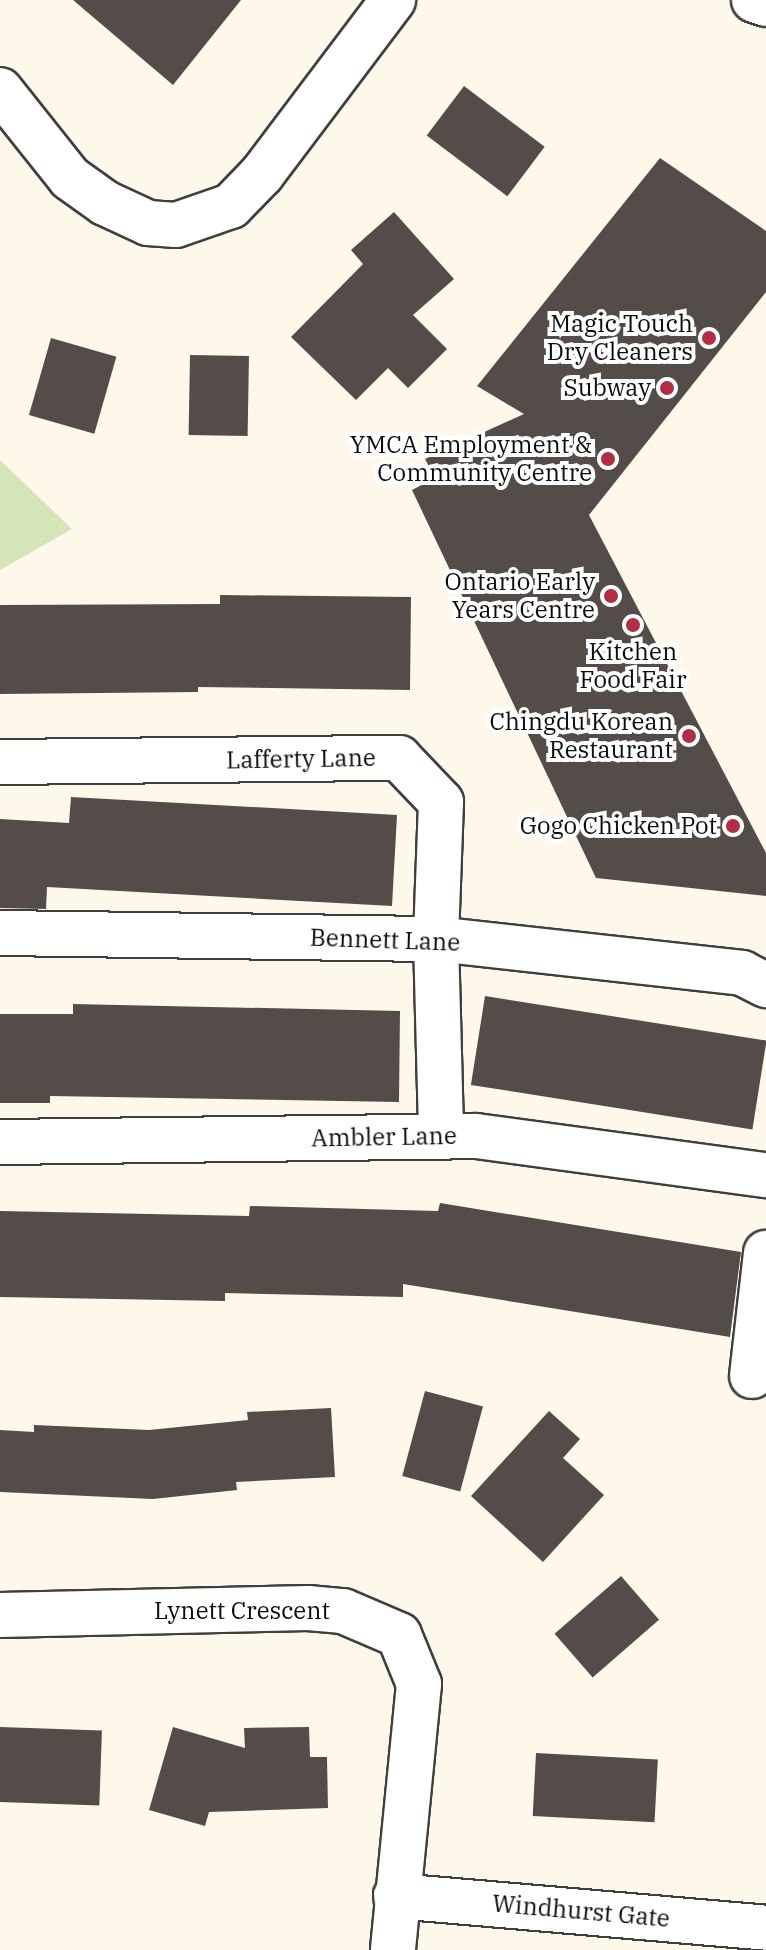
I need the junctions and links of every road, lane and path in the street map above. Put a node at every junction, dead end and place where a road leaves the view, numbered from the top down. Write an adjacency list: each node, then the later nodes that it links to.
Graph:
1 (393, 0): 4 (street)
2 (754, 0): 3 (street)
3 (766, 4)
4 (0, 90)
5 (0, 762): 7 (street, Lafferty Lane)
6 (0, 933): 7 (street, Bennett Lane)
7 (436, 939): 8 (street, Bennett Lane); 9 (street, Lafferty Lane)
8 (766, 985)
9 (441, 1136): 10 (street, Ambler Lane); 11 (street, Ambler Lane)
10 (0, 1142)
11 (766, 1175)
12 (766, 1253): 13 (street)
13 (752, 1376)
14 (0, 1615): 15 (street, Lynett Crescent)
15 (396, 1896): 16 (street, Windhurst Gate); 17 (street, Lynett Crescent)
16 (766, 1928)
17 (393, 1950)

